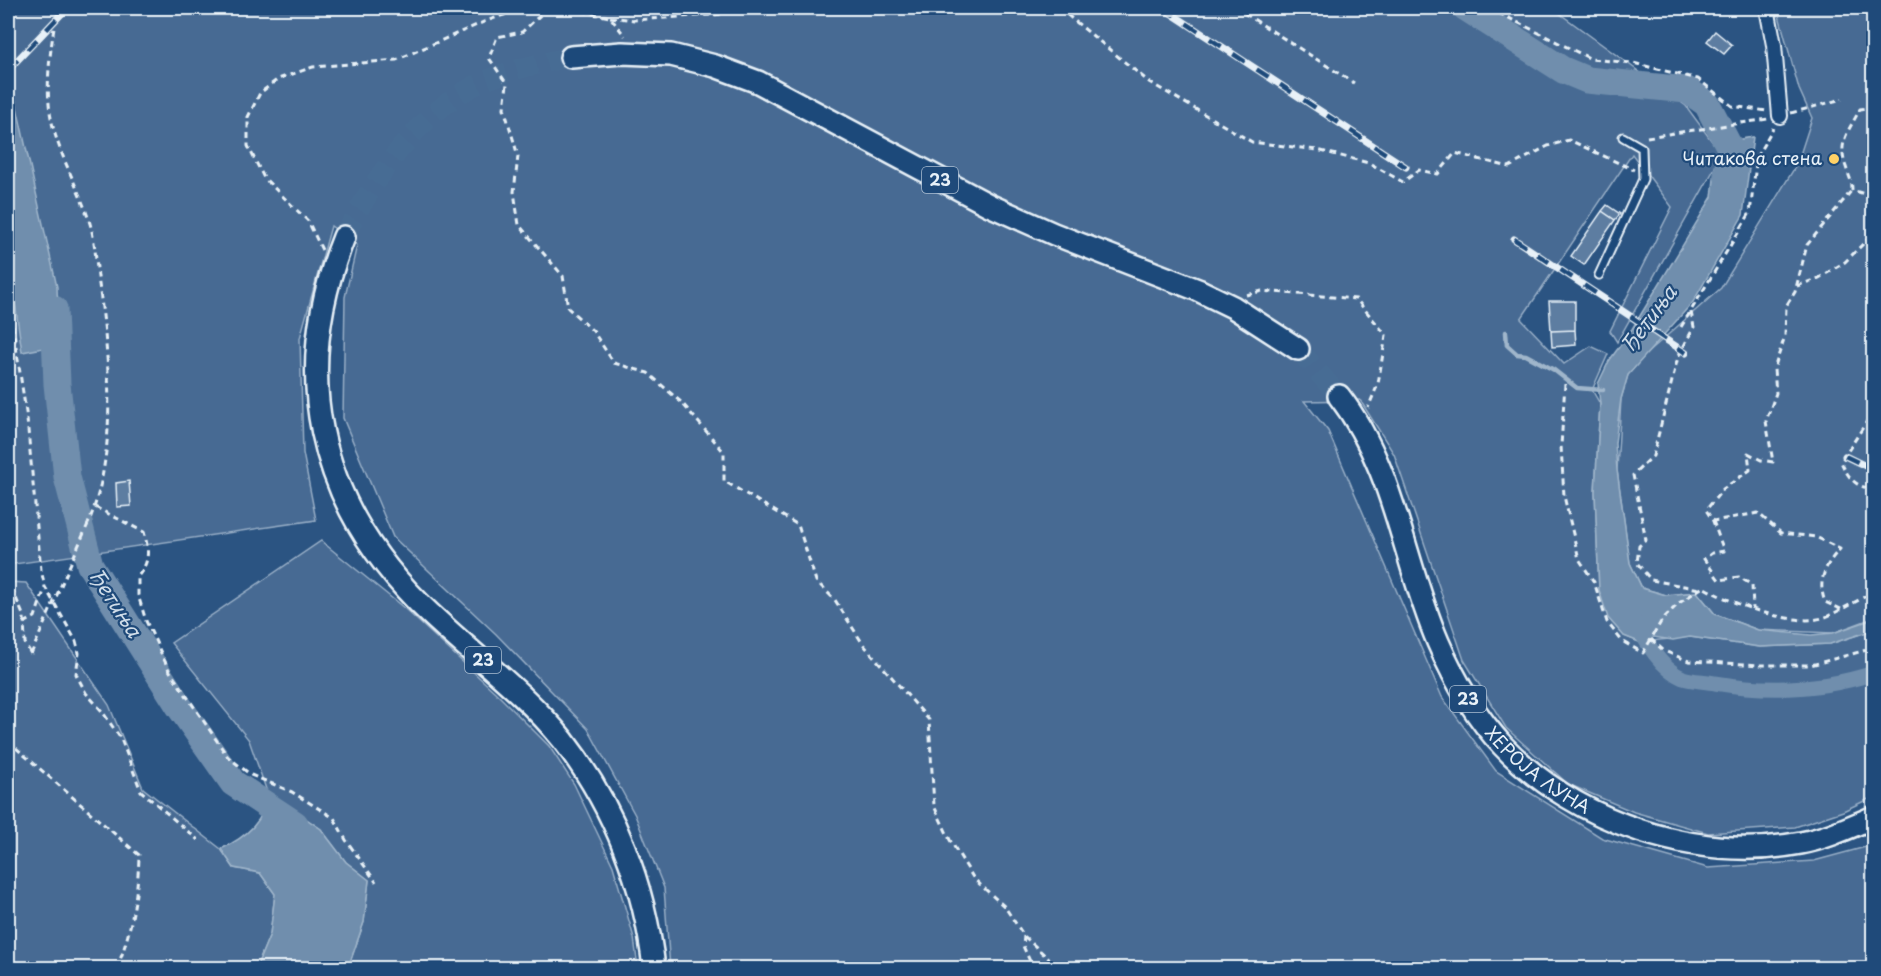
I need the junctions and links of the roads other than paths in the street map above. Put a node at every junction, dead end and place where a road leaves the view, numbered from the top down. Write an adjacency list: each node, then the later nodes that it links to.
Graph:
1 (1767, 8): 3 (street)
2 (571, 57): 7 (main road, 23)
3 (1778, 118)
4 (1623, 137): 6 (lane)
5 (344, 237): 10 (main road, 23)
6 (1599, 275)
7 (1298, 349)
8 (1339, 396): 9 (main road, ХЕРОЈА ЛУНА / 23)
9 (1874, 817)
10 (654, 969)

